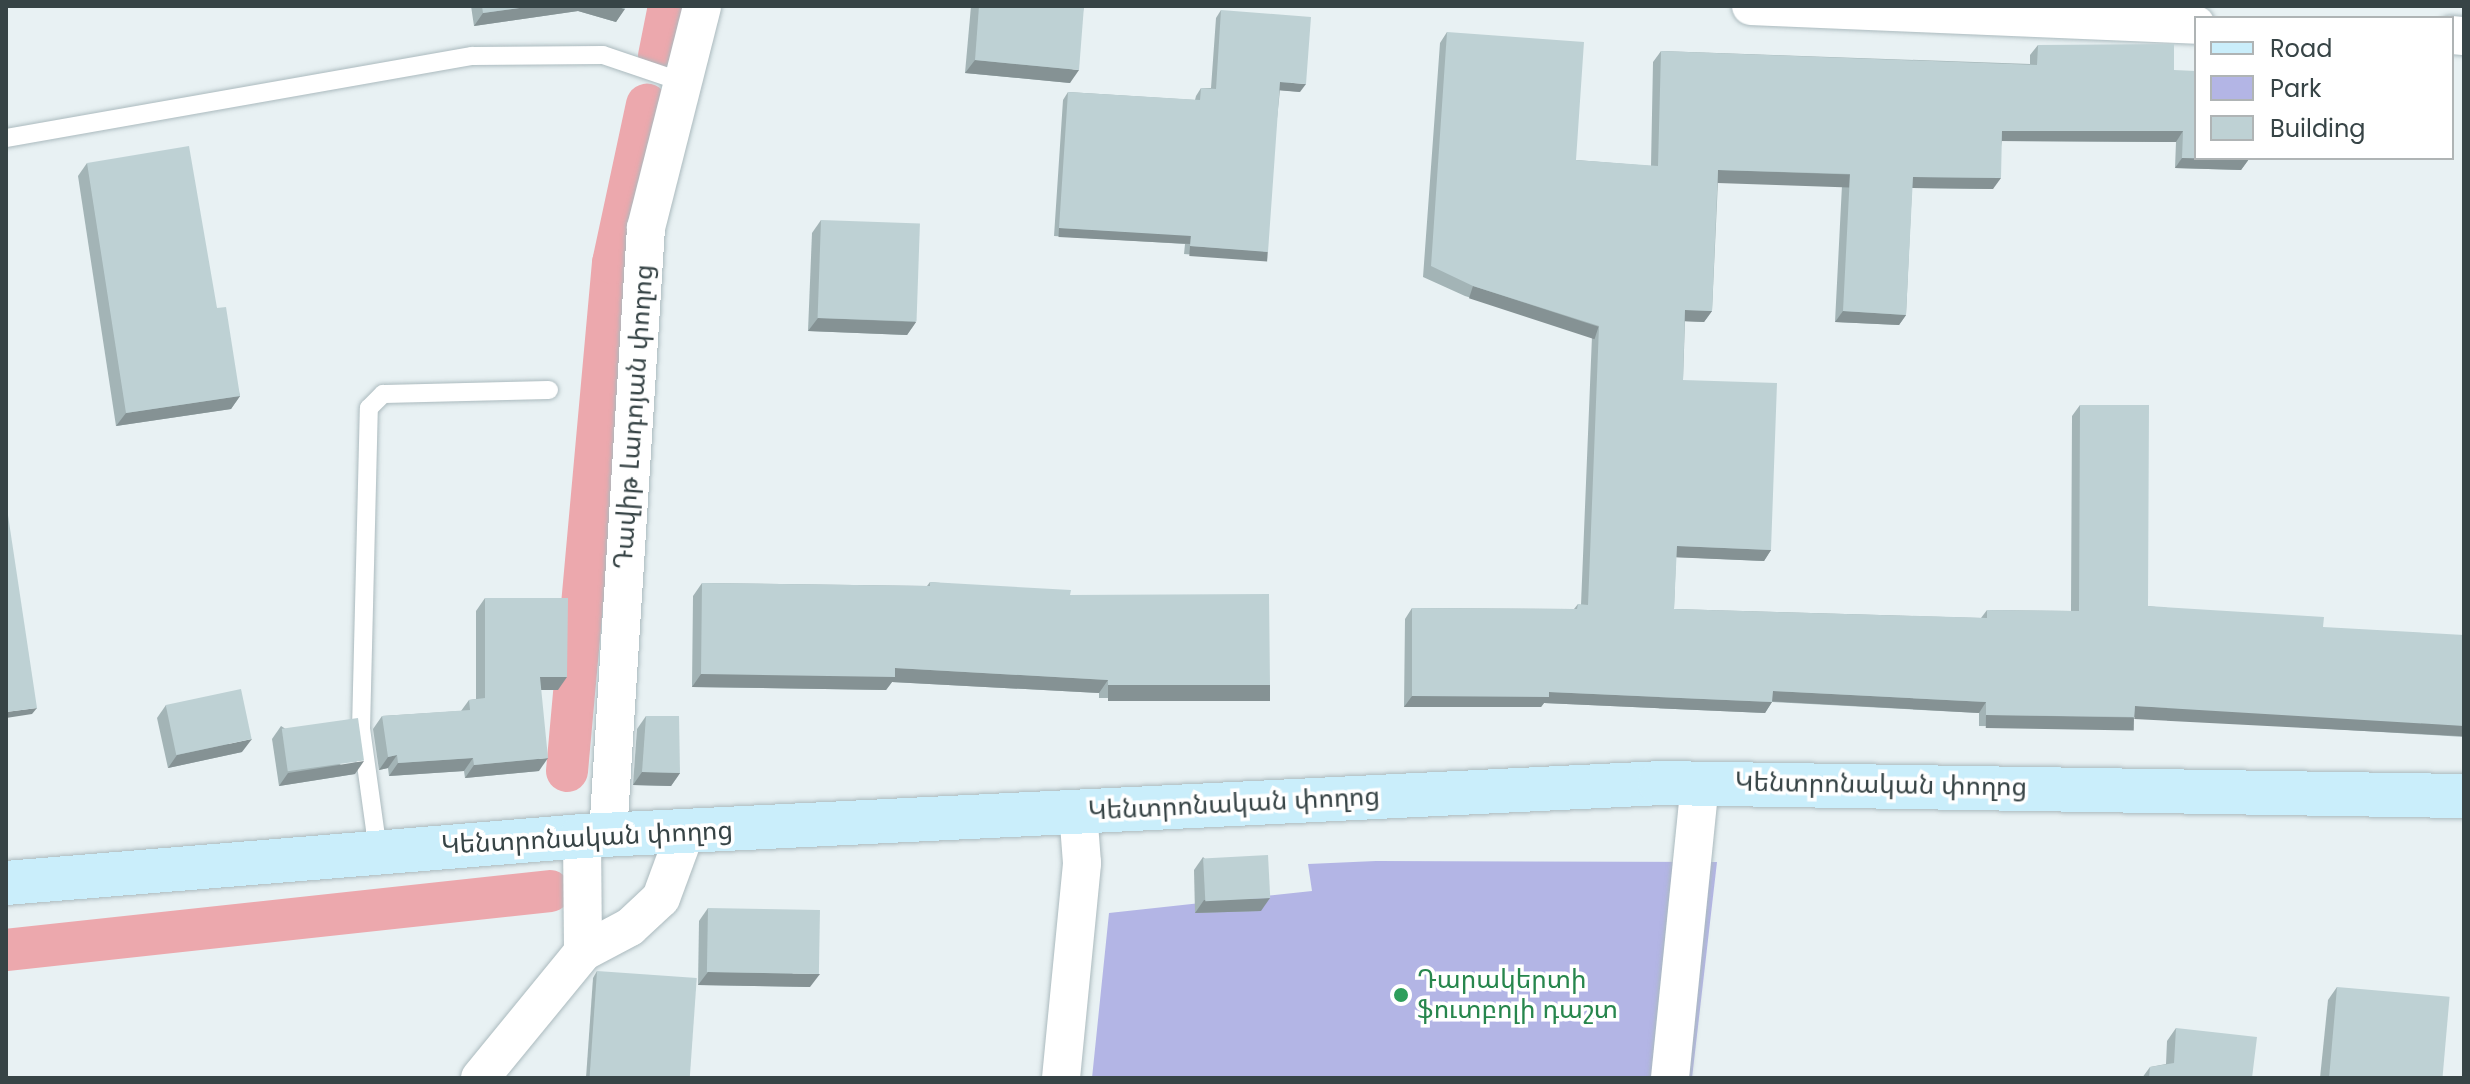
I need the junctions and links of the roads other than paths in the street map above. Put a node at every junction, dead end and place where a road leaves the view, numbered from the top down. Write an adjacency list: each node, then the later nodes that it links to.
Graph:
1 (702, 6): 4 (street, Դավիթ Լադոյան փողոց)
2 (1751, 6): 3 (street)
3 (2194, 25)
4 (680, 81): 5 (lane); 11 (street, Դավիթ Լադոյան փողոց)
5 (6, 138)
6 (549, 390): 12 (lane)
7 (1700, 783): 8 (main road, Կենտրոնական փողոց); 9 (main road, Կենտրոնական փողոց); 17 (street)
8 (2464, 796)
9 (1078, 811): 10 (main road, Կենտրոնական փողոց); 16 (street)
10 (685, 833): 11 (main road, Կենտրոնական փողոց); 14 (street)
11 (595, 836): 12 (main road, Կենտրոնական փողոց); 14 (street, Դավիթ Լադոյան փողոց)
12 (378, 851): 13 (main road, Կենտրոնական փողոց)
13 (6, 883)
14 (583, 952): 15 (street)
15 (480, 1078)
16 (1061, 1078)
17 (1670, 1078)

